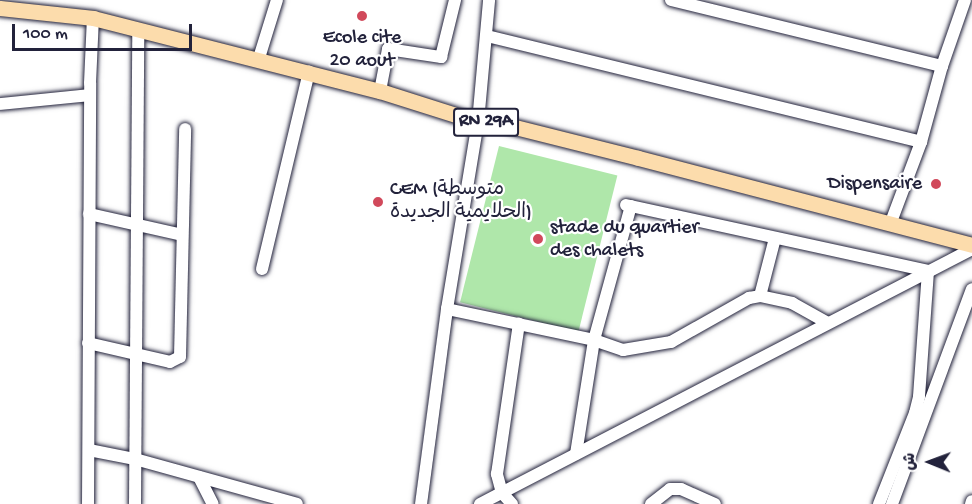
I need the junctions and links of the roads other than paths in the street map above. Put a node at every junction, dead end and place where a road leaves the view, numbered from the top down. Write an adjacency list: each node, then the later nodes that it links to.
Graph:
1 (277, 0): 10 (street)
2 (455, 0): 13 (street)
3 (489, 0): 9 (street)
4 (671, 0): 11 (street)
5 (965, 0): 11 (street)
6 (0, 8): 7 (main road, RN 29A)
7 (93, 18): 8 (main road, RN 29A); 14 (street)
8 (138, 29): 10 (main road, RN 29A); 21 (street)
9 (487, 36): 16 (street); 18 (street)
10 (259, 58): 12 (main road, RN 29A)
11 (942, 66): 18 (street)
12 (309, 72): 13 (main road, RN 29A); 25 (street)
13 (380, 91): 16 (main road, RN 29A)
14 (90, 95): 15 (street); 19 (street)
15 (0, 105)
16 (478, 122): 20 (main road, RN 29A); 29 (street)
17 (185, 129): 22 (street)
18 (921, 142): 20 (street)
19 (89, 214): 21 (street); 33 (street)
20 (891, 222): 24 (main road, RN 29A)
21 (137, 224): 22 (street); 34 (street)
22 (182, 236): 34 (street)
23 (776, 238): 26 (street); 28 (street); 32 (street)
24 (972, 247): 26 (street)
25 (262, 269)
26 (928, 271): 30 (street); 49 (street)
27 (972, 289): 50 (street)
28 (760, 297): 30 (street); 32 (street)
29 (447, 309): 31 (street); 44 (street)
30 (828, 323): 36 (street)
31 (519, 324): 32 (street); 39 (street)
32 (594, 340): 36 (street)
33 (88, 343): 34 (street); 35 (street)
34 (137, 353): 37 (street)
35 (89, 450): 37 (street); 40 (street)
36 (576, 454): 39 (street)
37 (135, 459): 38 (street); 41 (street)
38 (199, 477): 42 (street); 43 (street)
39 (502, 493): 45 (street); 46 (street)
40 (88, 504)
41 (135, 504)
42 (213, 504)
43 (297, 504)
44 (422, 504)
45 (480, 504)
46 (512, 504)
47 (651, 504): 48 (street)
48 (715, 504)
49 (879, 504)
50 (892, 504)

